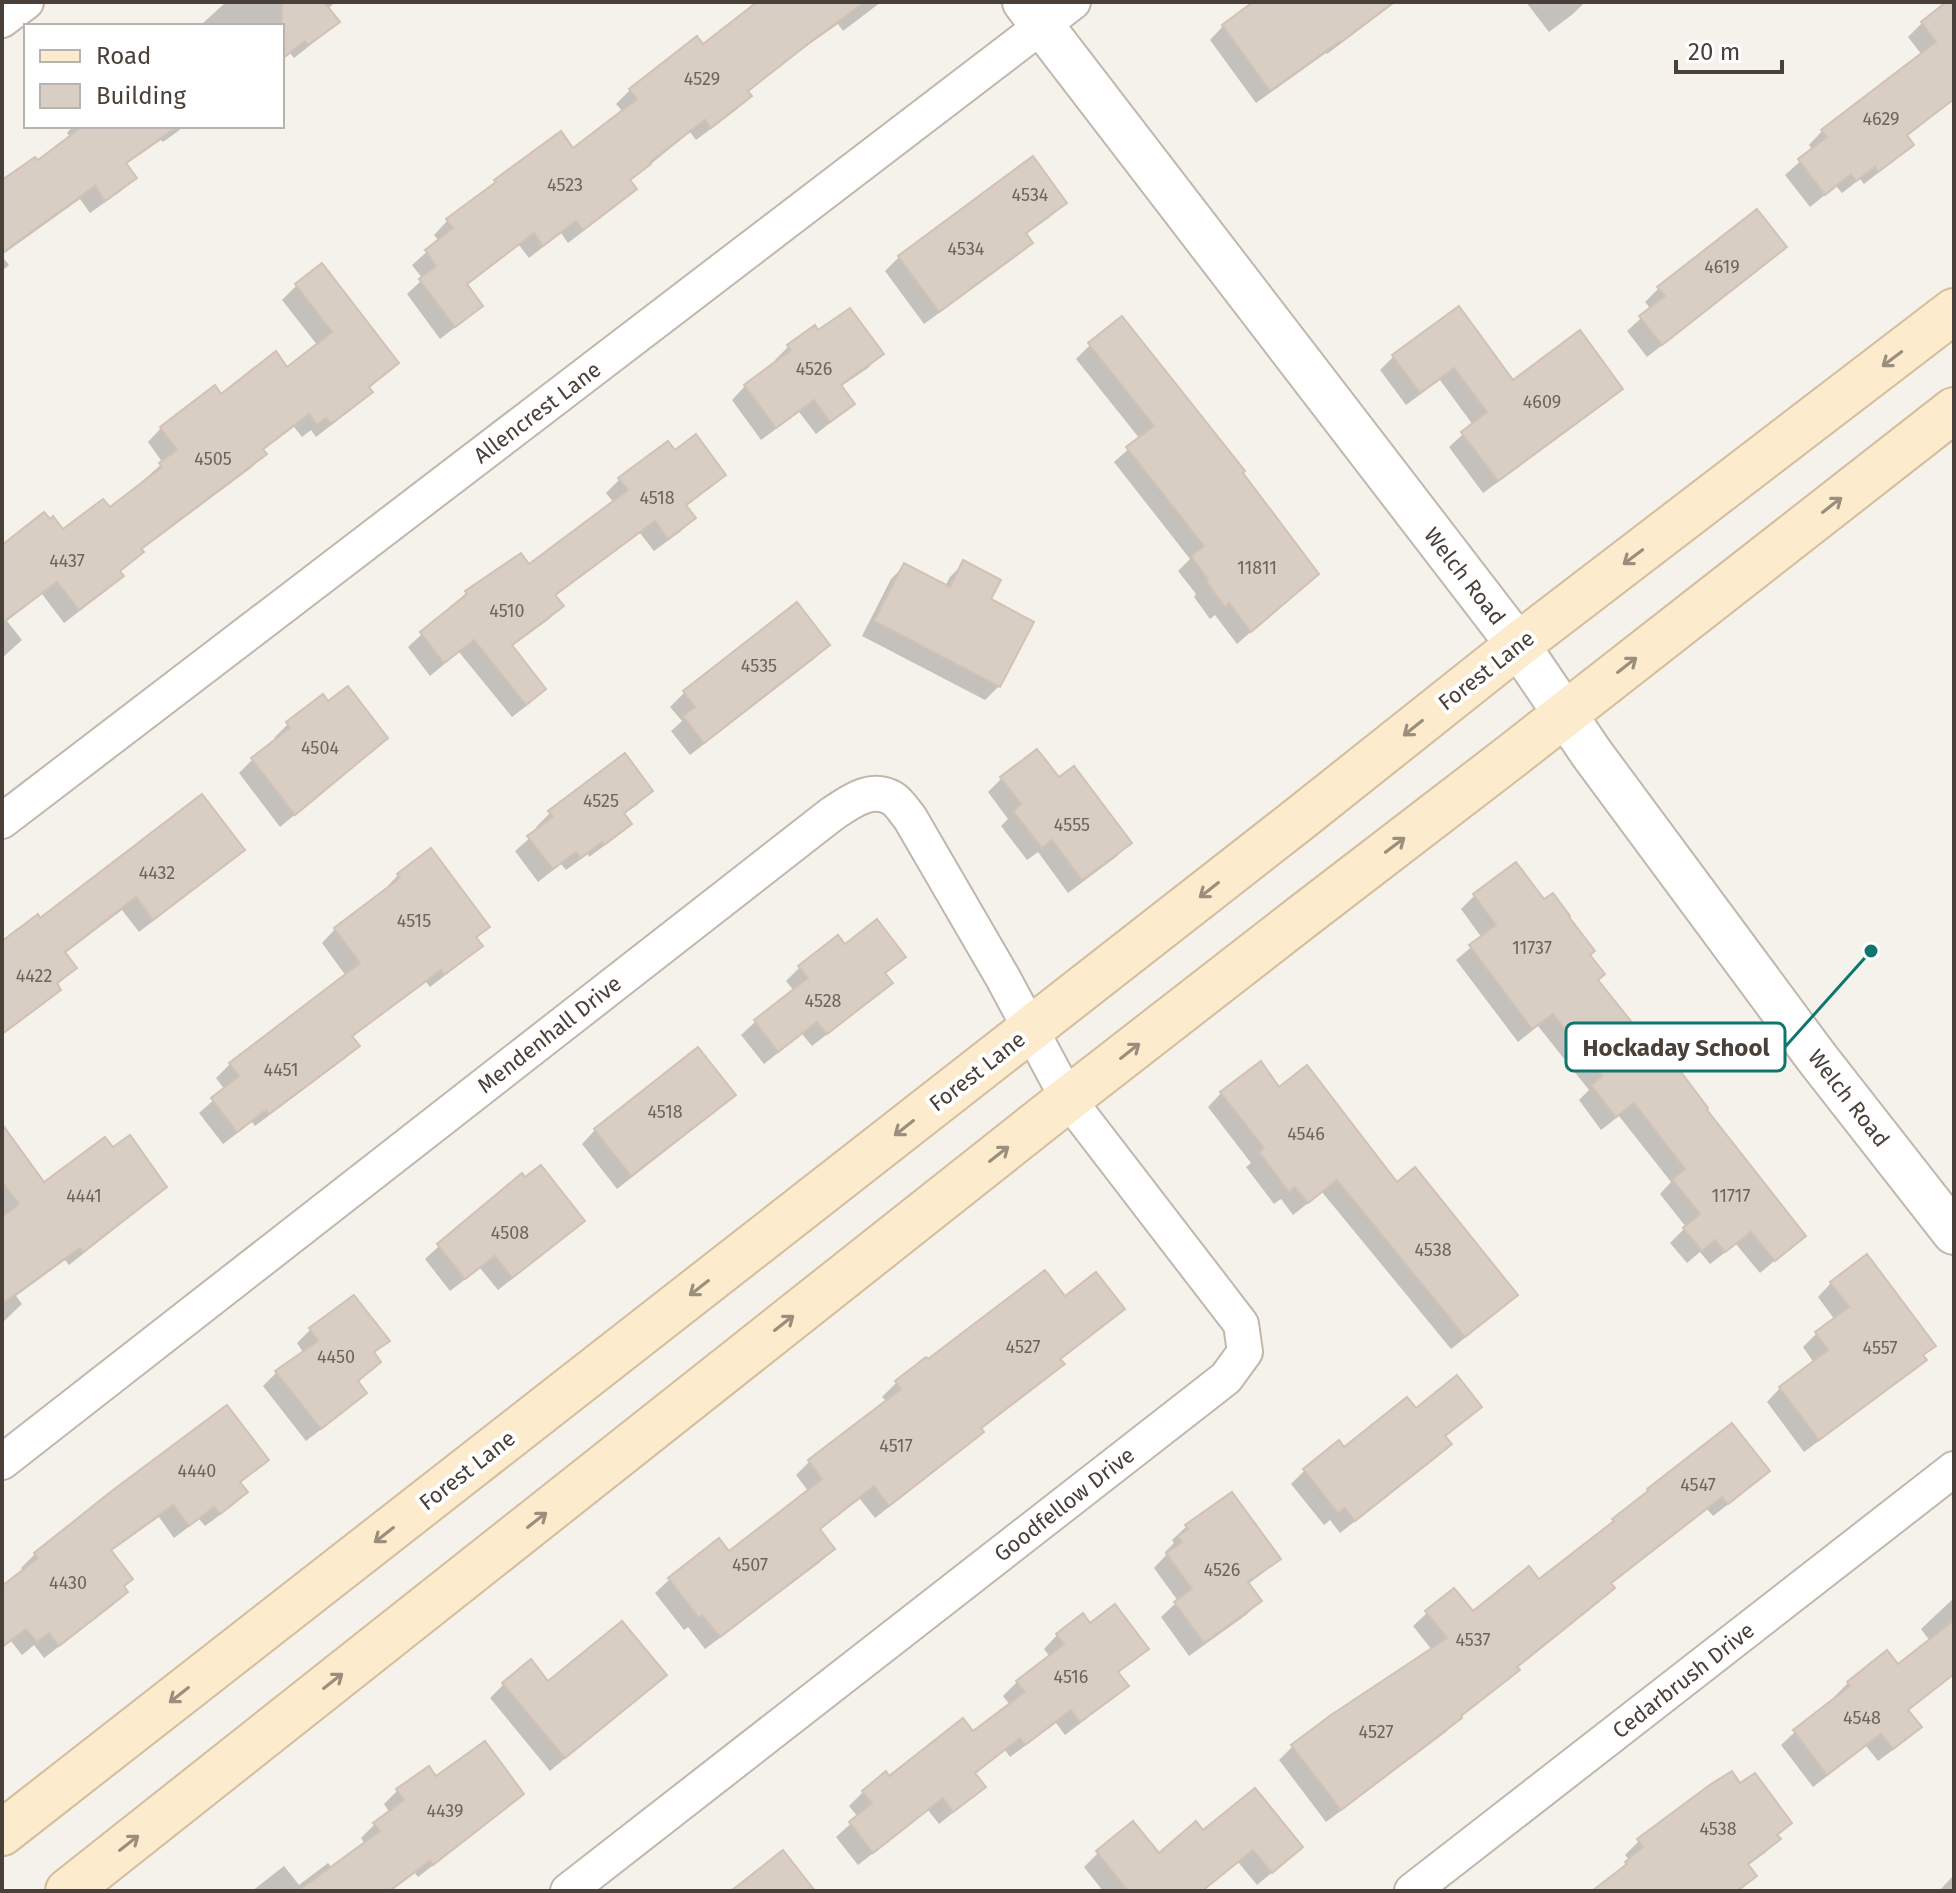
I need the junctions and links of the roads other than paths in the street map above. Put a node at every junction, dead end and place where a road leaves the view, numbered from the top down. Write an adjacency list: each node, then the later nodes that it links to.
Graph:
1 (26, 2): 3 (street)
2 (1046, 10): 6 (street, Welch Road); 8 (street, Allencrest Lane)
3 (2, 20)
4 (1954, 311): 6 (main road, Forest Lane, one-way to 6)
5 (1954, 410): 7 (main road, one-way to 5)
6 (1518, 645): 7 (street, Welch Road); 9 (main road, Forest Lane, one-way to 9)
7 (1566, 713): 10 (main road, one-way to 7); 11 (street, Welch Road)
8 (2, 821)
9 (1032, 1028): 10 (street, Goodfellow Drive); 12 (street, Mendenhall Drive); 14 (main road, Forest Lane, one-way to 14)
10 (1068, 1099): 15 (main road, one-way to 10); 16 (street, Goodfellow Drive)
11 (1954, 1233)
12 (2, 1462)
13 (1954, 1469): 17 (street, Cedarbrush Drive)
14 (2, 1833)
15 (68, 1891)
16 (568, 1891)
17 (1412, 1891)

